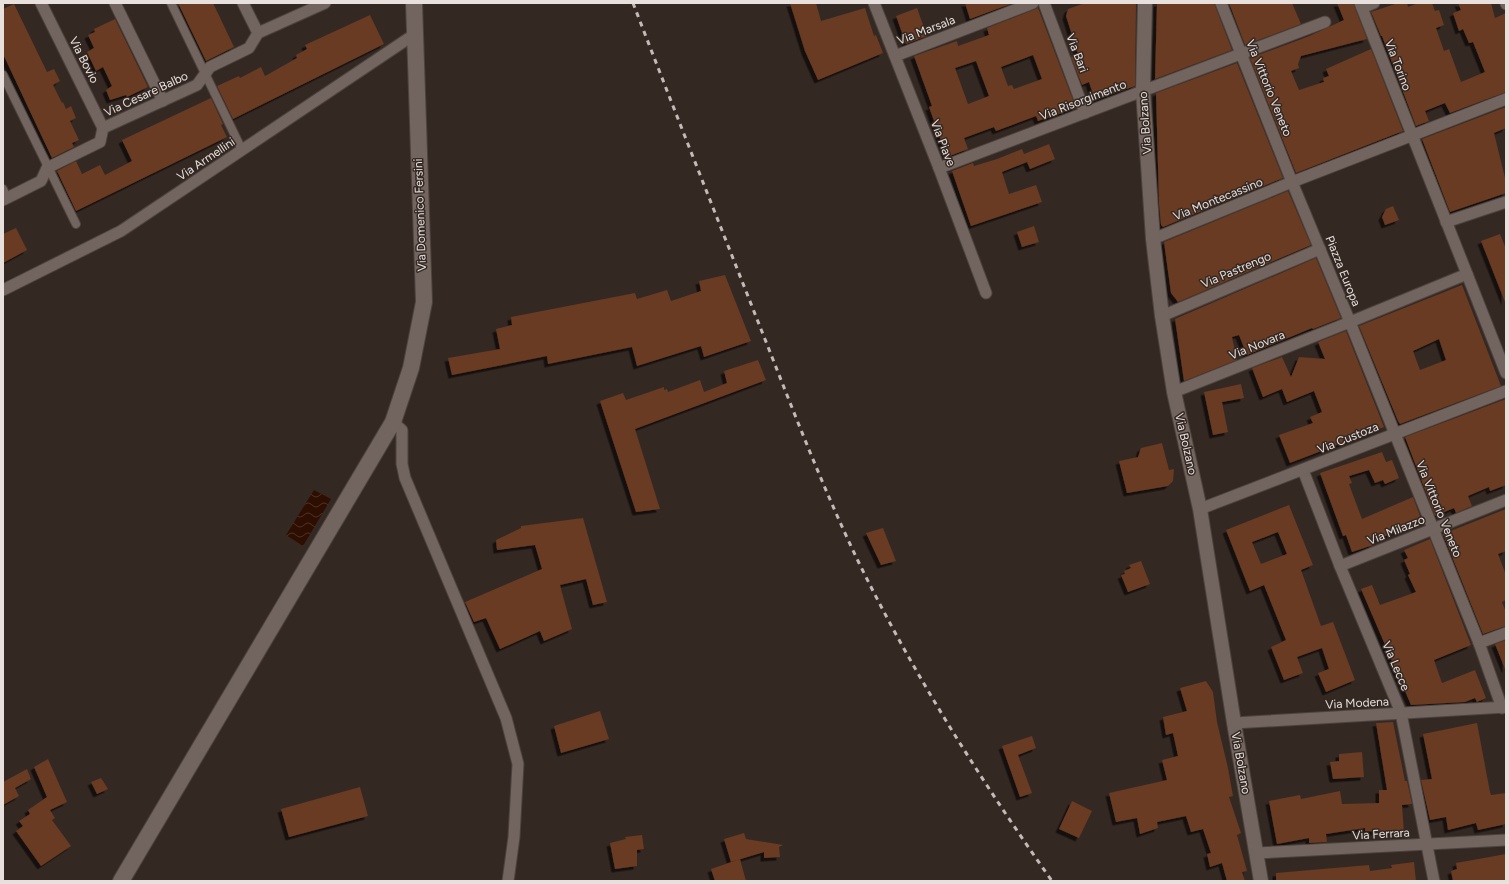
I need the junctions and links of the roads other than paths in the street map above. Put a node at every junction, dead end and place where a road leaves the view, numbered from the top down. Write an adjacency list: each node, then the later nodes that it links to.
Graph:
1 (41, 3): 25 (street, Via Bovio)
2 (115, 3): 23 (street)
3 (171, 3): 19 (street)
4 (243, 3): 15 (street)
5 (325, 3): 15 (street)
6 (414, 3): 16 (main road, Via Domenico Fersini)
7 (874, 3): 18 (street, Via Piave)
8 (1033, 3): 18 (street, Via Marsala)
9 (1044, 3): 24 (street, Via Bari)
10 (1145, 3): 21 (street, Via Bolzano)
11 (1221, 3): 17 (street, Via Vittorio Veneto)
12 (1374, 3): 13 (street)
13 (1361, 5): 26 (street, Via Torino)
14 (1324, 22): 17 (street, Via Risorgimento)
15 (258, 33): 19 (street, Via Cesare Balbo)
16 (415, 34): 27 (street, Via Armellini); 45 (main road, Via Domenico Fersini)
17 (1241, 54): 21 (street, Via Risorgimento); 30 (street, Via Vittorio Veneto)
18 (895, 56): 29 (street, Via Piave)
19 (205, 74): 23 (street, Via Cesare Balbo); 27 (street)
20 (3, 75): 28 (street)
21 (1143, 91): 24 (street, Via Risorgimento); 35 (street, Via Bolzano)
22 (1506, 99): 26 (street)
23 (163, 101): 25 (street, Via Cesare Balbo)
24 (1085, 113): 29 (street, Via Risorgimento)
25 (103, 128): 28 (street, Via Cesare Balbo)
26 (1411, 136): 30 (street); 33 (street)
27 (242, 150): 38 (street, Via Armellini)
28 (47, 168): 31 (street, Via Cesare Balbo); 34 (street)
29 (939, 168): 39 (street, Via Piave)
30 (1292, 182): 35 (street, Via Montecassino); 36 (street, Piazza Europa)
31 (4, 196)
32 (1506, 202): 33 (street)
33 (1446, 222): 37 (street)
34 (76, 224)
35 (1153, 239): 40 (street, Via Bolzano)
36 (1320, 248): 40 (street, Via Pastrengo); 41 (street, Piazza Europa)
37 (1467, 274): 41 (street, Piazza Europa); 42 (street)
38 (3, 290)
39 (986, 293)
40 (1162, 316): 44 (street, Via Bolzano)
41 (1350, 322): 44 (street, Via Novara); 46 (street, Via Vittorio Veneto)
42 (1506, 373)
43 (1506, 390): 46 (street, Via Custoza)
44 (1174, 392): 49 (street, Via Bolzano)
45 (393, 422): 60 (main road, Via Domenico Fersini); 61 (street)
46 (1394, 434): 47 (street, Via Custoza); 50 (street, Via Vittorio Veneto)
47 (1303, 470): 49 (street, Via Custoza); 51 (street, Via Lecce)
48 (1506, 500): 50 (street, Via Milazzo)
49 (1200, 509): 56 (street, Via Bolzano)
50 (1434, 528): 51 (street, Via Milazzo); 53 (street, Via Vittorio Veneto)
51 (1340, 566): 55 (street, Via Lecce)
52 (1506, 633): 53 (street)
53 (1480, 643): 54 (street, Via Vittorio Veneto)
54 (1504, 707): 55 (street, Via Modena)
55 (1402, 713): 56 (street, Via Modena); 58 (street, Via Lecce)
56 (1234, 723): 59 (street, Via Bolzano)
57 (1506, 840): 58 (street, Via Ferrara)
58 (1427, 844): 59 (street, Via Ferrara); 63 (street, Via Lecce)
59 (1257, 853): 62 (street, Via Bolzano)
60 (121, 881)
61 (508, 881)
62 (1261, 881)
63 (1434, 881)

